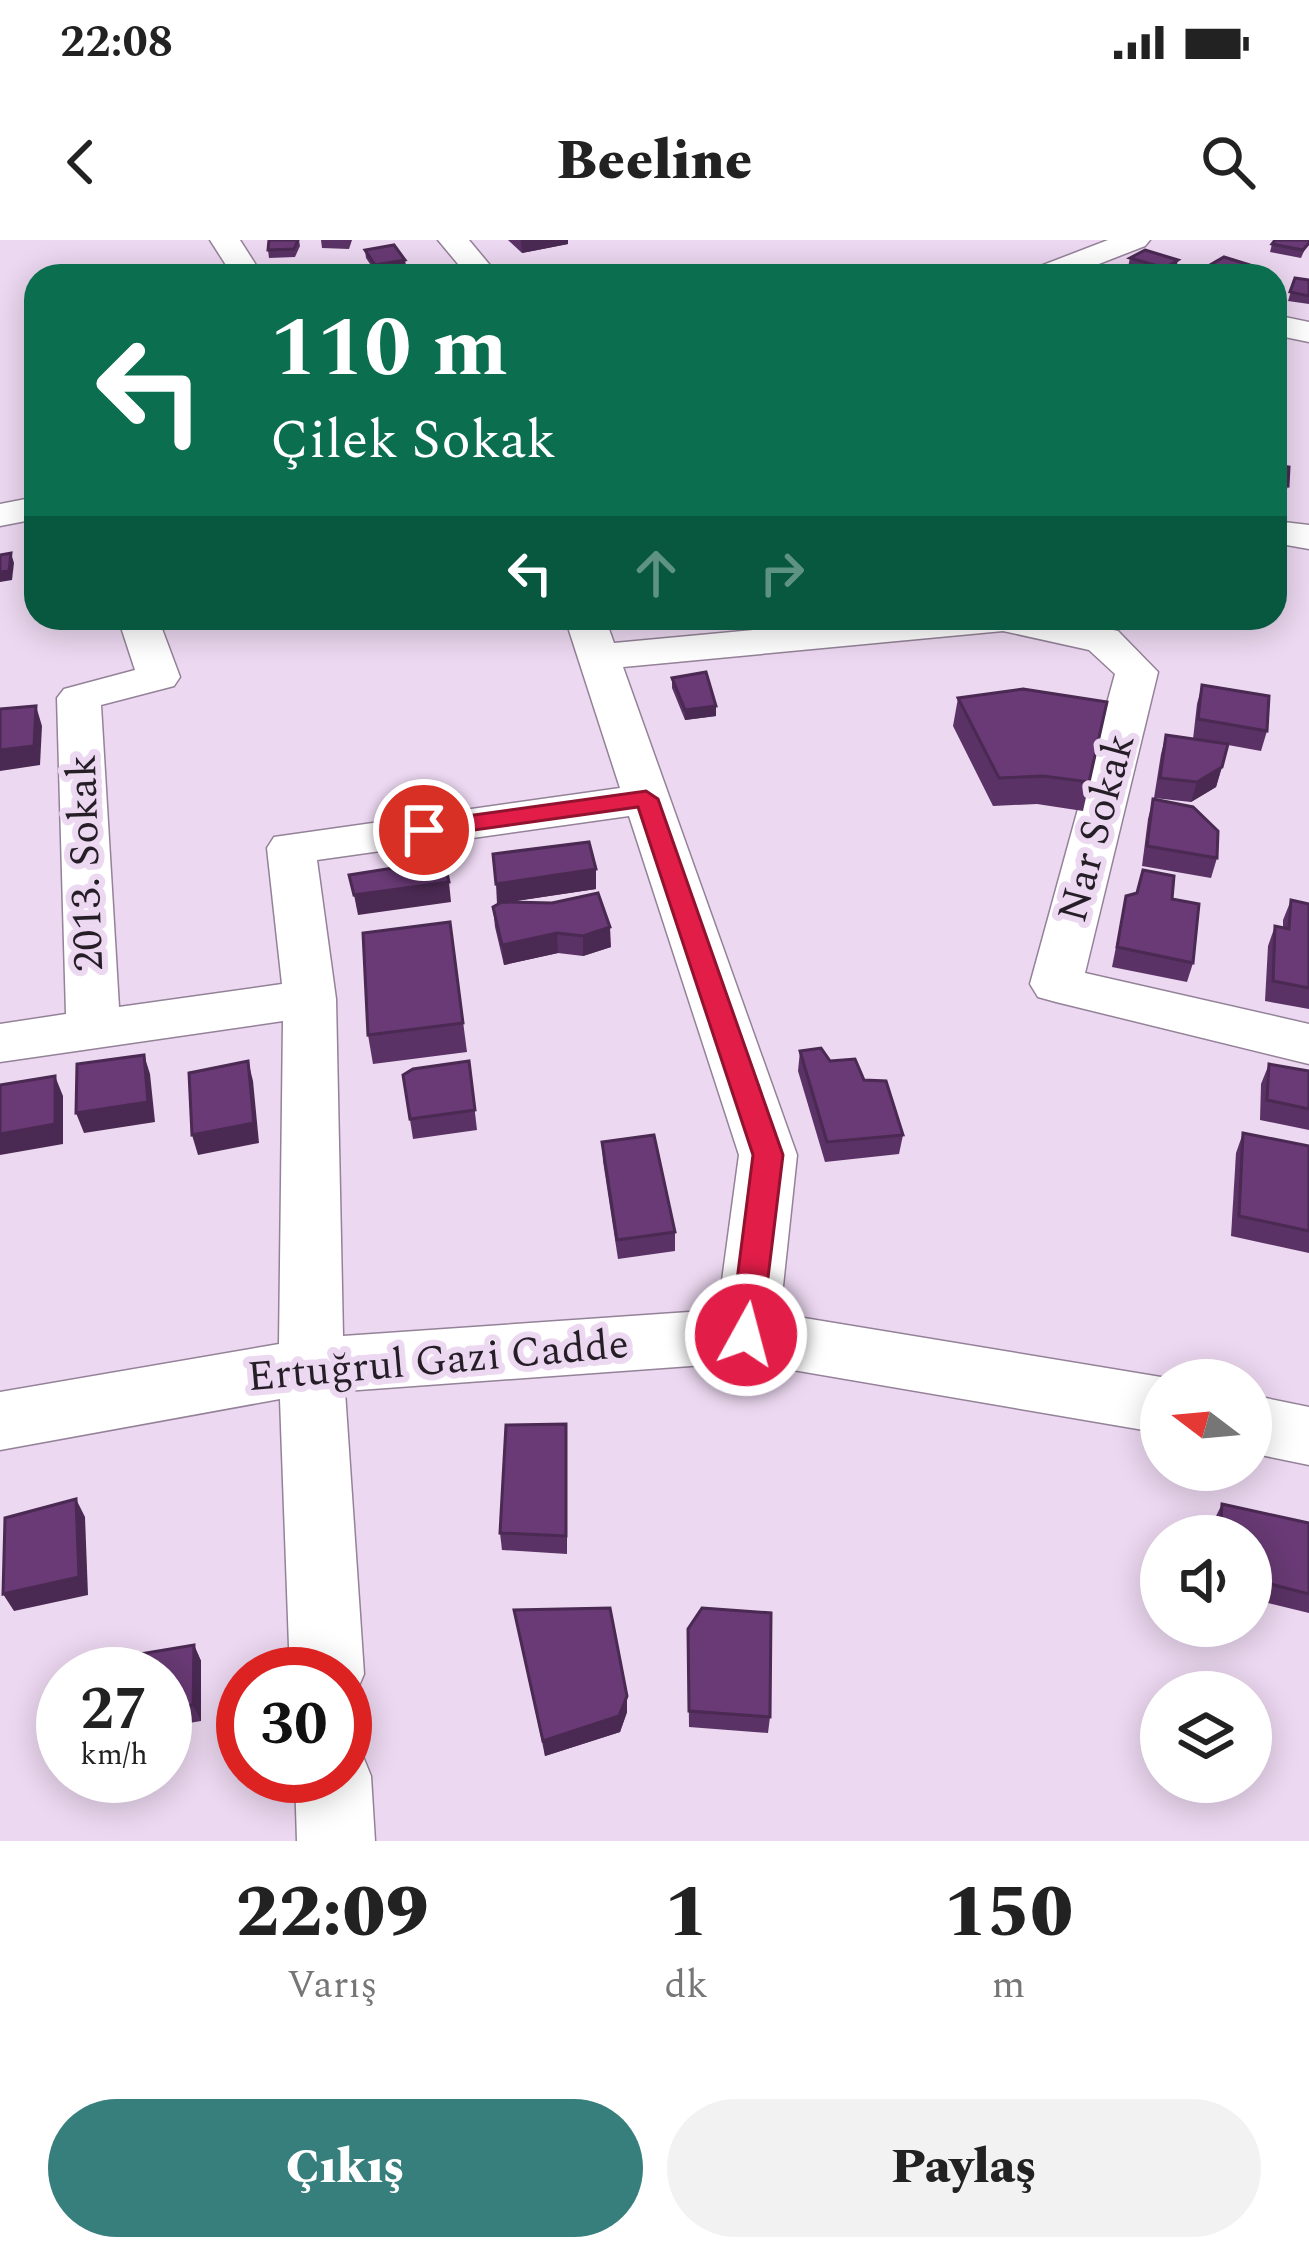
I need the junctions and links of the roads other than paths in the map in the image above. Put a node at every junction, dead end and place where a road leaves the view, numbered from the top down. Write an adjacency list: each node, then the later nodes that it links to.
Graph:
1 (453, 240): 3 (street)
2 (1135, 240): 4 (street)
3 (474, 264)
4 (1072, 264)
5 (142, 630): 11 (street, 2013. Sokak)
6 (751, 630): 8 (street)
7 (1055, 630): 13 (street, Nar Sokak)
8 (592, 637): 9 (street)
9 (646, 799): 10 (street); 14 (street)
10 (310, 999): 11 (street); 15 (street)
11 (94, 1029): 12 (street)
12 (0, 1042)
13 (1309, 1044)
14 (746, 1335): 15 (street, Ertuğrul Gazi Cadde); 16 (street, Ertuğrul Gazi Cadde)
15 (310, 1366): 17 (street, Ertuğrul Gazi Cadde); 20 (street)
16 (1140, 1401)
17 (0, 1421)
18 (1272, 1428): 19 (street)
19 (1309, 1436)
20 (326, 1647)
21 (334, 1803): 22 (street)
22 (336, 1841)

